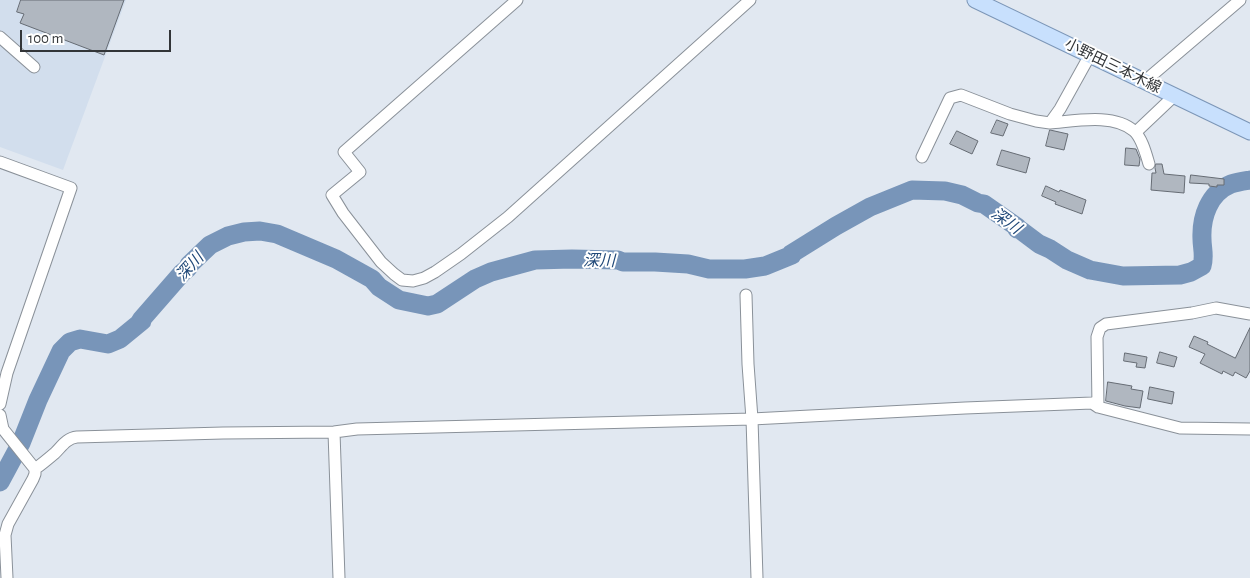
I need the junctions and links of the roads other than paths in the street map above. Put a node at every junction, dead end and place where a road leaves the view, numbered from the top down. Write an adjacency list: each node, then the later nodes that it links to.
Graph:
1 (517, 0): 2 (street)
2 (750, 0)
3 (975, 0): 6 (main road, 小野田三本木線)
4 (1240, 0): 8 (street)
5 (0, 37): 7 (street)
6 (1090, 55): 8 (main road, 小野田三本木線); 10 (street)
7 (34, 67)
8 (1144, 81): 9 (main road, 小野田三本木線)
9 (1174, 96): 11 (street); 12 (main road, 小野田三本木線)
10 (1050, 123): 11 (street); 13 (street)
11 (1136, 132): 15 (street)
12 (1250, 132)
13 (922, 157)
14 (0, 162): 18 (street)
15 (1148, 164)
16 (746, 295): 20 (street)
17 (1250, 314): 19 (street)
18 (0, 404)
19 (1098, 407): 20 (street); 22 (street)
20 (752, 419): 23 (street); 27 (street)
21 (1, 424): 24 (street)
22 (1250, 429)
23 (334, 432): 24 (street); 26 (street)
24 (35, 469): 25 (street)
25 (7, 578)
26 (338, 578)
27 (757, 578)

